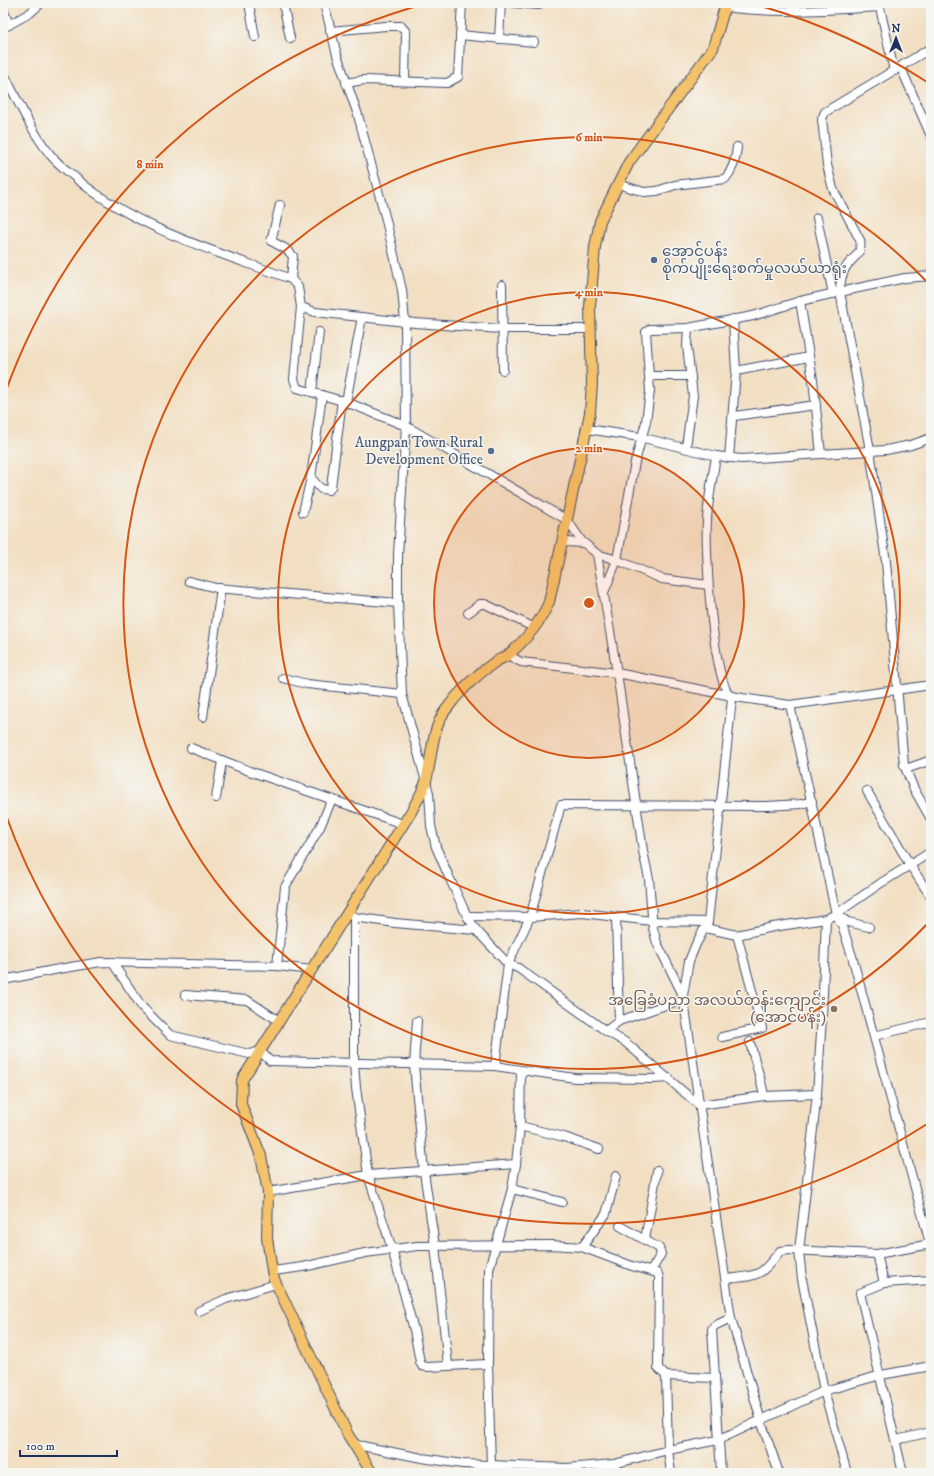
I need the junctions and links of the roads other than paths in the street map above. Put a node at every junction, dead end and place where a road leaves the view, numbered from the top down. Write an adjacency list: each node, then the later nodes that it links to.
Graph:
1 (41, 3): 12 (street)
2 (249, 3): 15 (street)
3 (283, 3): 16 (street)
4 (324, 3): 13 (street)
5 (462, 3): 14 (street)
6 (501, 3): 17 (street)
7 (514, 3): 8 (street)
8 (539, 5)
9 (726, 5): 10 (street); 26 (main road)
10 (880, 5): 20 (street)
11 (3, 9): 12 (street)
12 (6, 27)
13 (330, 31): 22 (street); 23 (street)
14 (460, 35): 17 (street); 22 (street)
15 (255, 37)
16 (290, 38)
17 (499, 39): 18 (street)
18 (534, 42)
19 (931, 48): 20 (street)
20 (898, 69): 24 (street); 32 (street)
21 (3, 72): 30 (street)
22 (405, 81): 23 (street)
23 (346, 83): 37 (street)
24 (931, 136)
25 (737, 147): 26 (street)
26 (618, 184): 40 (main road)
27 (280, 205): 30 (street)
28 (817, 218): 32 (street)
29 (931, 276): 32 (street)
30 (291, 279): 34 (street)
31 (502, 285): 39 (street)
32 (836, 293): 33 (street); 57 (street)
33 (800, 301): 36 (street); 42 (street)
34 (301, 307): 35 (street); 47 (street)
35 (362, 317): 37 (street); 49 (street)
36 (733, 319): 38 (street); 44 (street)
37 (405, 322): 39 (street); 52 (street)
38 (688, 328): 45 (street); 46 (street)
39 (501, 329): 40 (street); 43 (street)
40 (590, 329): 53 (main road)
41 (319, 332): 47 (street)
42 (809, 357): 44 (street); 50 (street)
43 (503, 370)
44 (736, 371): 51 (street)
45 (649, 376): 46 (street); 54 (street)
46 (691, 376): 56 (street)
47 (312, 392): 48 (street)
48 (322, 395): 49 (street); 61 (street)
49 (344, 401): 52 (street); 61 (street)
50 (816, 404): 51 (street); 58 (street)
51 (734, 416): 60 (street)
52 (406, 426): 63 (street); 72 (street)
53 (587, 429): 54 (street); 63 (main road)
54 (640, 437): 56 (street); 67 (street)
55 (931, 438): 57 (street)
56 (686, 447): 59 (street)
57 (870, 450): 58 (street); 79 (street)
58 (821, 454): 60 (street)
59 (716, 456): 60 (street); 69 (street)
60 (729, 458)
61 (311, 478): 62 (street)
62 (303, 512)
63 (567, 520): 64 (main road); 65 (street)
64 (564, 542): 65 (street); 74 (main road)
65 (582, 543): 66 (street)
66 (597, 554): 67 (street); 71 (street)
67 (617, 560): 69 (street); 71 (street)
68 (189, 581): 70 (street)
69 (708, 585): 81 (street)
70 (221, 588): 72 (street); 83 (street)
71 (604, 591): 76 (street)
72 (398, 603): 80 (street)
73 (468, 613): 74 (street)
74 (535, 628): 75 (main road)
75 (508, 655): 76 (street); 88 (main road)
76 (617, 673): 81 (street); 93 (street)
77 (283, 678): 80 (street)
78 (931, 685): 79 (street)
79 (898, 691): 82 (street); 87 (street)
80 (402, 694): 88 (street)
81 (728, 695): 82 (street); 94 (street)
82 (790, 705): 92 (street)
83 (203, 718)
84 (191, 748): 86 (street)
85 (931, 760): 87 (street)
86 (222, 761): 90 (street); 91 (street)
87 (906, 768): 95 (street)
88 (426, 783): 96 (main road); 102 (street)
89 (867, 791): 98 (street)
90 (216, 798)
91 (332, 799): 96 (street); 113 (street)
92 (812, 801): 94 (street); 100 (street)
93 (636, 805): 94 (street); 103 (street); 106 (street)
94 (720, 807): 107 (street)
95 (931, 819)
96 (403, 824): 101 (main road)
97 (931, 852): 98 (street)
98 (910, 866): 99 (street); 100 (street)
99 (931, 897)
100 (836, 914): 105 (street); 108 (street); 123 (street)
101 (351, 915): 109 (street); 114 (main road); 127 (street)
102 (467, 916): 103 (street); 109 (street)
103 (530, 917): 104 (street); 112 (street)
104 (616, 917): 106 (street); 119 (street)
105 (826, 919): 110 (street); 132 (street)
106 (652, 921): 107 (street); 117 (street)
107 (706, 925): 110 (street); 117 (street)
108 (869, 927)
109 (476, 930): 112 (street)
110 (736, 935): 124 (street)
111 (112, 962): 113 (street); 115 (street); 126 (street)
112 (508, 964): 122 (street); 129 (street)
113 (277, 966): 114 (street)
114 (312, 970): 118 (main road)
115 (3, 980)
116 (185, 996): 118 (street)
117 (683, 997): 119 (street); 134 (street)
118 (279, 1021): 126 (main road)
119 (619, 1021): 122 (street)
120 (417, 1022): 128 (street)
121 (931, 1022): 123 (street)
122 (606, 1031): 131 (street)
123 (874, 1036): 148 (street)
124 (722, 1037)
125 (750, 1042): 133 (street)
126 (260, 1051): 127 (street); 143 (main road)
127 (354, 1064): 128 (street); 140 (street)
128 (414, 1065): 129 (street); 139 (street)
129 (495, 1066): 130 (street)
130 (521, 1071): 131 (street); 135 (street)
131 (670, 1078): 134 (street)
132 (817, 1094): 133 (street); 152 (street)
133 (764, 1096): 134 (street)
134 (699, 1105): 156 (street)
135 (520, 1126): 136 (street); 137 (street)
136 (599, 1149)
137 (516, 1164): 139 (street); 142 (street)
138 (657, 1171): 146 (street)
139 (424, 1172): 140 (street); 149 (street)
140 (368, 1175): 143 (street); 151 (street)
141 (616, 1176): 150 (street)
142 (512, 1188): 144 (street); 147 (street)
143 (268, 1192): 154 (main road)
144 (562, 1202)
145 (620, 1226): 146 (street)
146 (645, 1240): 155 (street)
147 (496, 1245): 149 (street); 150 (street); 162 (street)
148 (931, 1245): 153 (street)
149 (435, 1246): 151 (street); 163 (street)
150 (582, 1247): 155 (street)
151 (392, 1249): 154 (street); 163 (street)
152 (799, 1251): 153 (street); 156 (street); 168 (street)
153 (877, 1254): 158 (street)
154 (273, 1271): 159 (main road)
155 (651, 1272): 165 (street)
156 (726, 1279): 161 (street)
157 (931, 1280): 158 (street)
158 (884, 1283): 166 (street)
159 (276, 1284): 160 (street); 171 (main road)
160 (200, 1311)
161 (731, 1318): 167 (street); 169 (street)
162 (488, 1364): 163 (street); 175 (street)
163 (448, 1365)
164 (931, 1366): 166 (street)
165 (666, 1376): 167 (street); 174 (street)
166 (881, 1376): 168 (street); 173 (street)
167 (715, 1378): 172 (street)
168 (824, 1391): 169 (street); 180 (street)
169 (761, 1421): 172 (street); 179 (street)
170 (931, 1432): 173 (street)
171 (348, 1435): 175 (street); 176 (main road)
172 (718, 1440): 174 (street); 178 (street)
173 (896, 1440): 181 (street)
174 (668, 1450): 175 (street); 177 (street)
175 (491, 1466)
176 (372, 1473)
177 (671, 1473)
178 (721, 1473)
179 (779, 1473)
180 (847, 1473)
181 (903, 1473)

